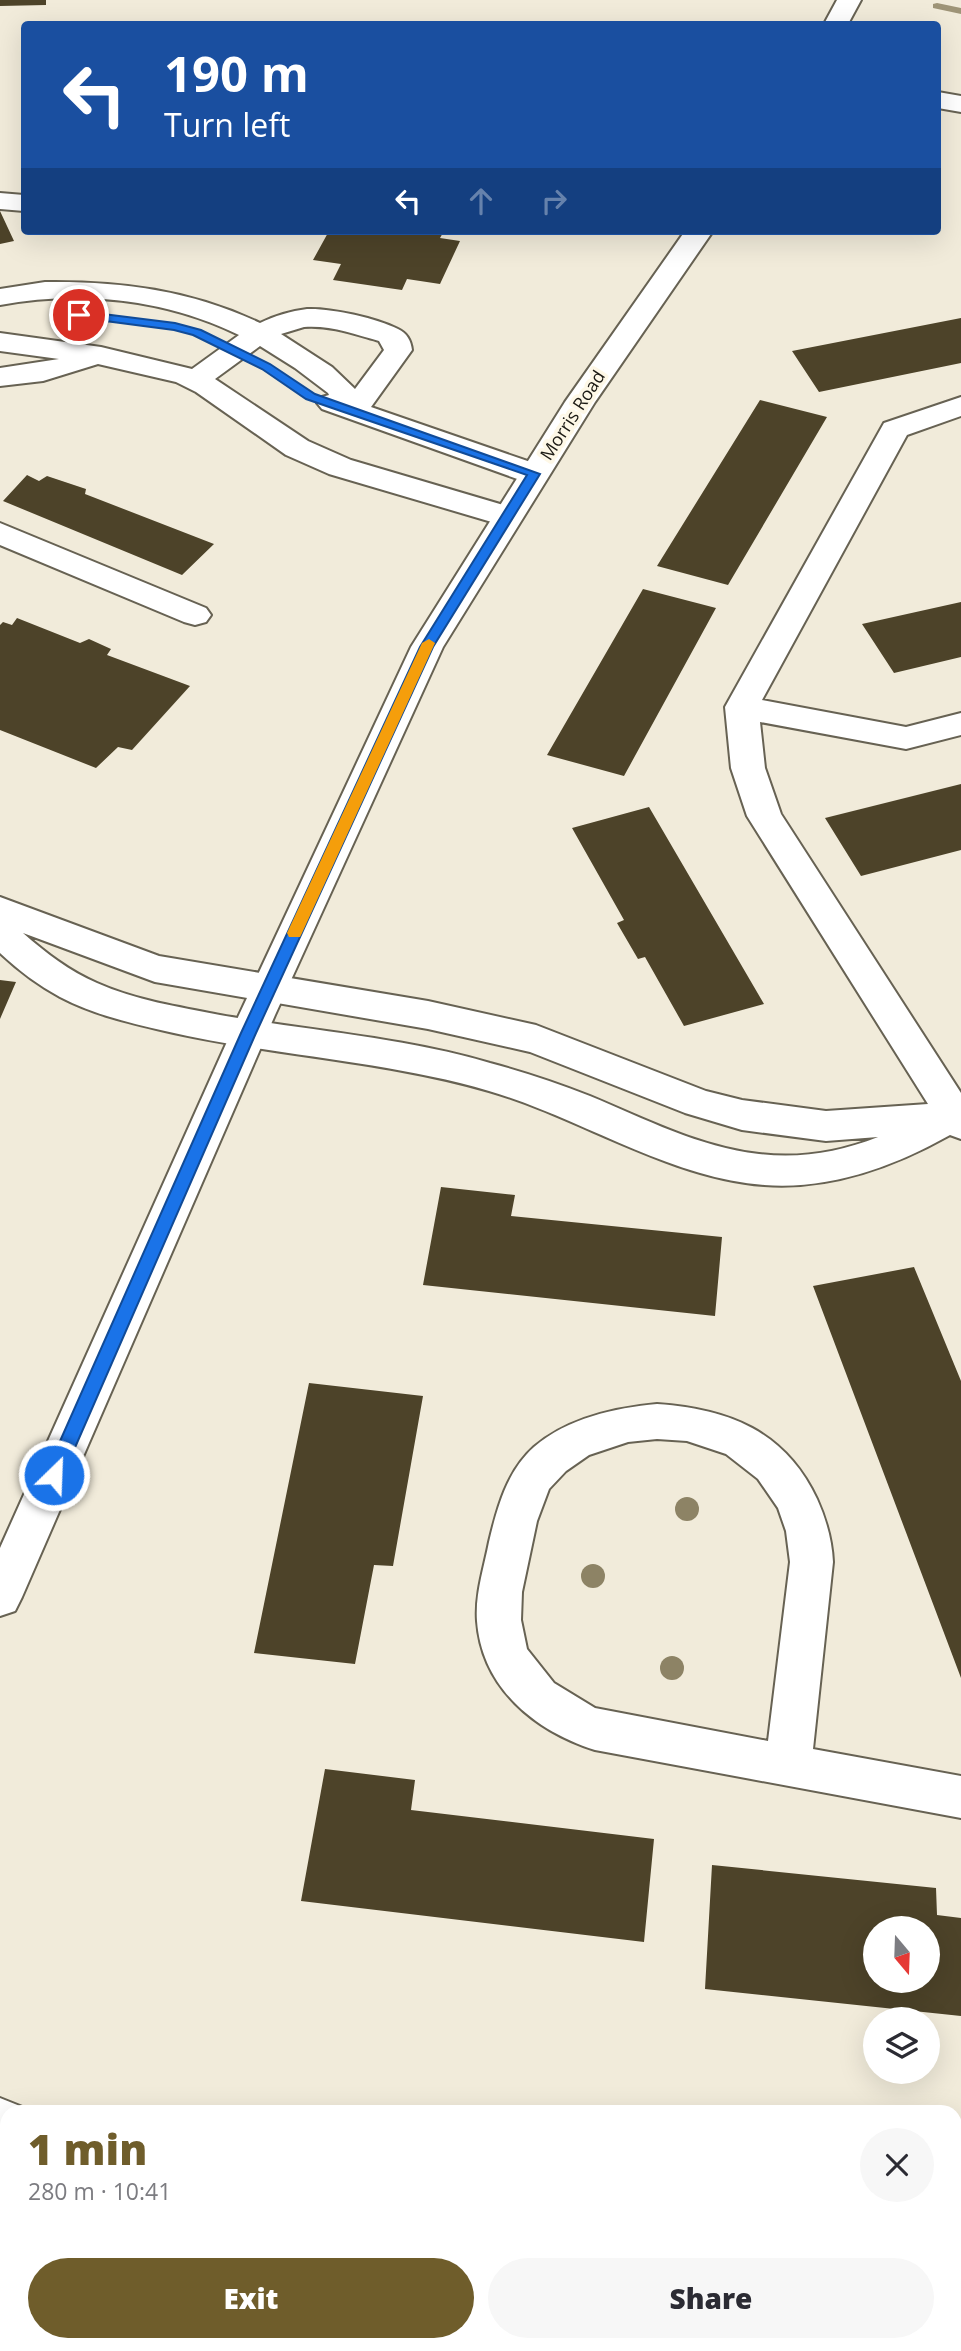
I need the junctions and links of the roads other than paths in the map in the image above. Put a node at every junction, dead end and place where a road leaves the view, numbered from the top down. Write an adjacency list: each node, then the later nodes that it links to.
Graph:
1 (849, 0): 2 (street)
2 (838, 21)
3 (941, 101): 4 (street)
4 (961, 104)
5 (0, 201): 6 (street)
6 (21, 203)
7 (696, 235): 17 (street, Morris Road)
8 (0, 297): 11 (street)
9 (0, 320): 11 (street)
10 (0, 342): 12 (street)
11 (248, 343): 14 (street); 16 (street); 16 (street)
12 (101, 356): 13 (street); 14 (street)
13 (0, 377)
14 (196, 380): 18 (street)
15 (961, 406): 21 (street)
16 (354, 410): 17 (street)
17 (534, 474): 18 (street, Morris Road)
18 (506, 516): 25 (street, Morris Road)
19 (0, 533): 20 (street)
20 (195, 615)
21 (742, 707): 22 (street); 27 (street)
22 (961, 724)
23 (0, 910): 25 (street)
24 (0, 932): 26 (street)
25 (269, 988): 26 (street, Morris Road); 27 (street)
26 (249, 1033): 27 (street); 28 (street, Morris Road)
27 (959, 1118)
28 (0, 1597)
29 (788, 1765): 29 (street); 30 (street)
30 (961, 1797)

